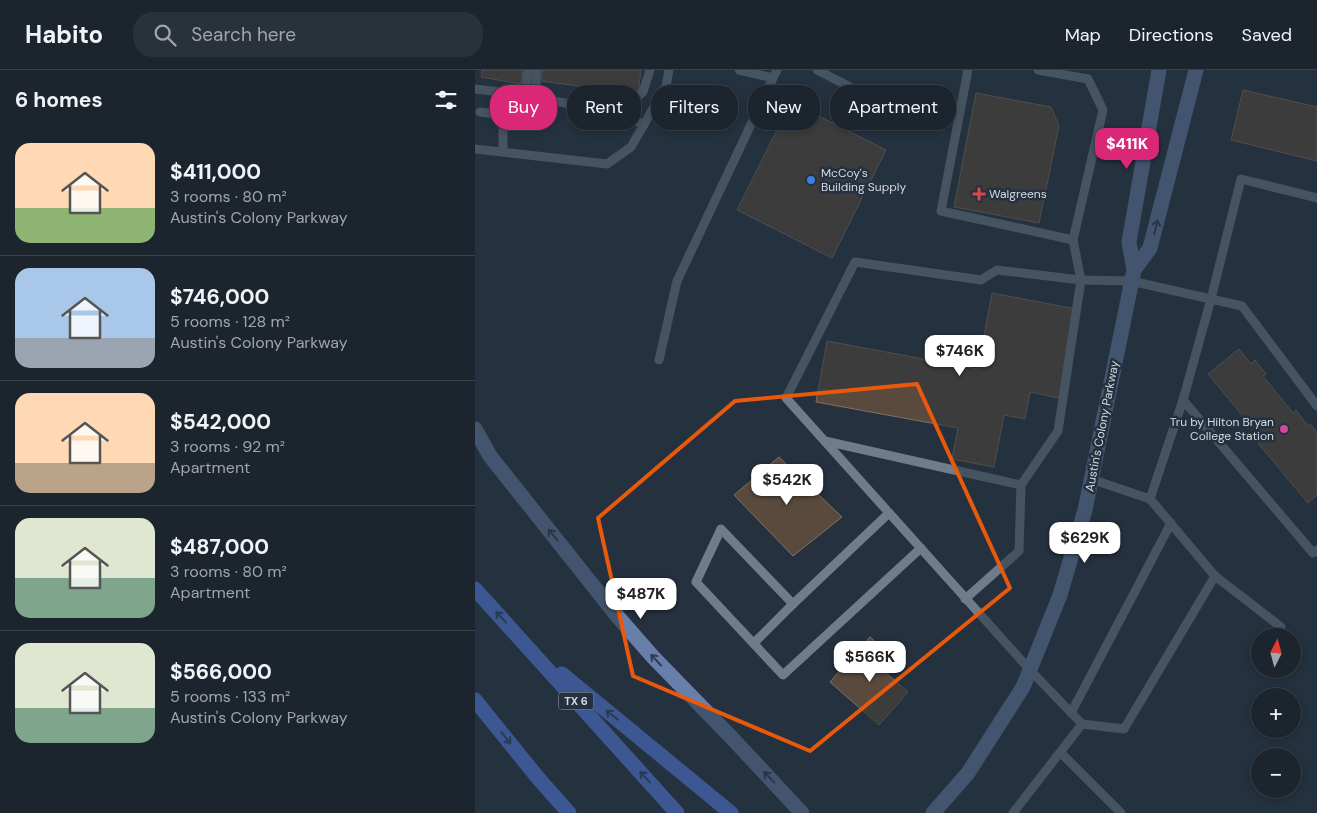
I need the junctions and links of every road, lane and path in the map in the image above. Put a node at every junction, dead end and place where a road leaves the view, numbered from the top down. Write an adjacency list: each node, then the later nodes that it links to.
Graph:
1 (528, 70): 12 (lane)
2 (537, 70): 17 (lane)
3 (651, 70): 16 (lane)
4 (669, 70): 21 (lane)
5 (739, 70): 11 (lane)
6 (817, 70): 13 (lane)
7 (967, 70): 26 (lane)
8 (1037, 70): 26 (lane)
9 (1159, 70): 27 (street, Austin's Colony Parkway)
10 (1196, 70): 27 (street, Austin's Colony Parkway, one-way to 10)
11 (775, 74): 30 (lane)
12 (526, 85)
13 (846, 85)
14 (475, 89): 15 (lane)
15 (490, 91)
16 (641, 94)
17 (567, 104)
18 (480, 112): 19 (lane)
19 (490, 113)
20 (641, 123): 21 (lane)
21 (644, 124): 24 (lane)
22 (503, 130): 24 (lane)
23 (475, 148): 24 (lane)
24 (503, 152)
25 (1317, 198): 29 (lane)
26 (1073, 240): 28 (lane)
27 (1133, 276): 28 (lane); 29 (lane); 35 (street, Austin's Colony Parkway)
28 (1081, 280): 34 (lane); 36 (lane)
29 (1211, 299): 31 (lane); 32 (lane)
30 (659, 360)
31 (1183, 400): 37 (lane); 41 (lane)
32 (1317, 406)
33 (475, 429): 57 (street, one-way to 33)
34 (825, 441): 36 (lane); 38 (lane)
35 (1091, 479): 37 (lane); 49 (street, Austin's Colony Parkway)
36 (1021, 485): 44 (lane)
37 (1150, 499): 39 (lane)
38 (889, 513): 40 (lane); 45 (lane)
39 (1171, 523): 42 (lane); 51 (lane)
40 (921, 548): 44 (lane); 48 (lane)
41 (1317, 550)
42 (1215, 576): 46 (lane); 52 (lane)
43 (475, 589): 47 (highway, TX 6, one-way to 43)
44 (965, 599): 49 (lane)
45 (793, 604): 48 (lane); 48 (lane)
46 (1281, 627)
47 (522, 641): 55 (highway, TX 6, one-way to 47); 56 (highway, one-way to 47)
48 (753, 643)
49 (1030, 670): 51 (lane); 58 (street, Austin's Colony Parkway)
50 (475, 700): 54 (highway, one-way to 54)
51 (1071, 713): 52 (lane)
52 (1082, 724): 53 (lane)
53 (1061, 752): 59 (lane); 60 (lane)
54 (569, 813)
55 (677, 813)
56 (731, 813)
57 (802, 813)
58 (933, 813)
59 (1014, 813)
60 (1121, 813)

